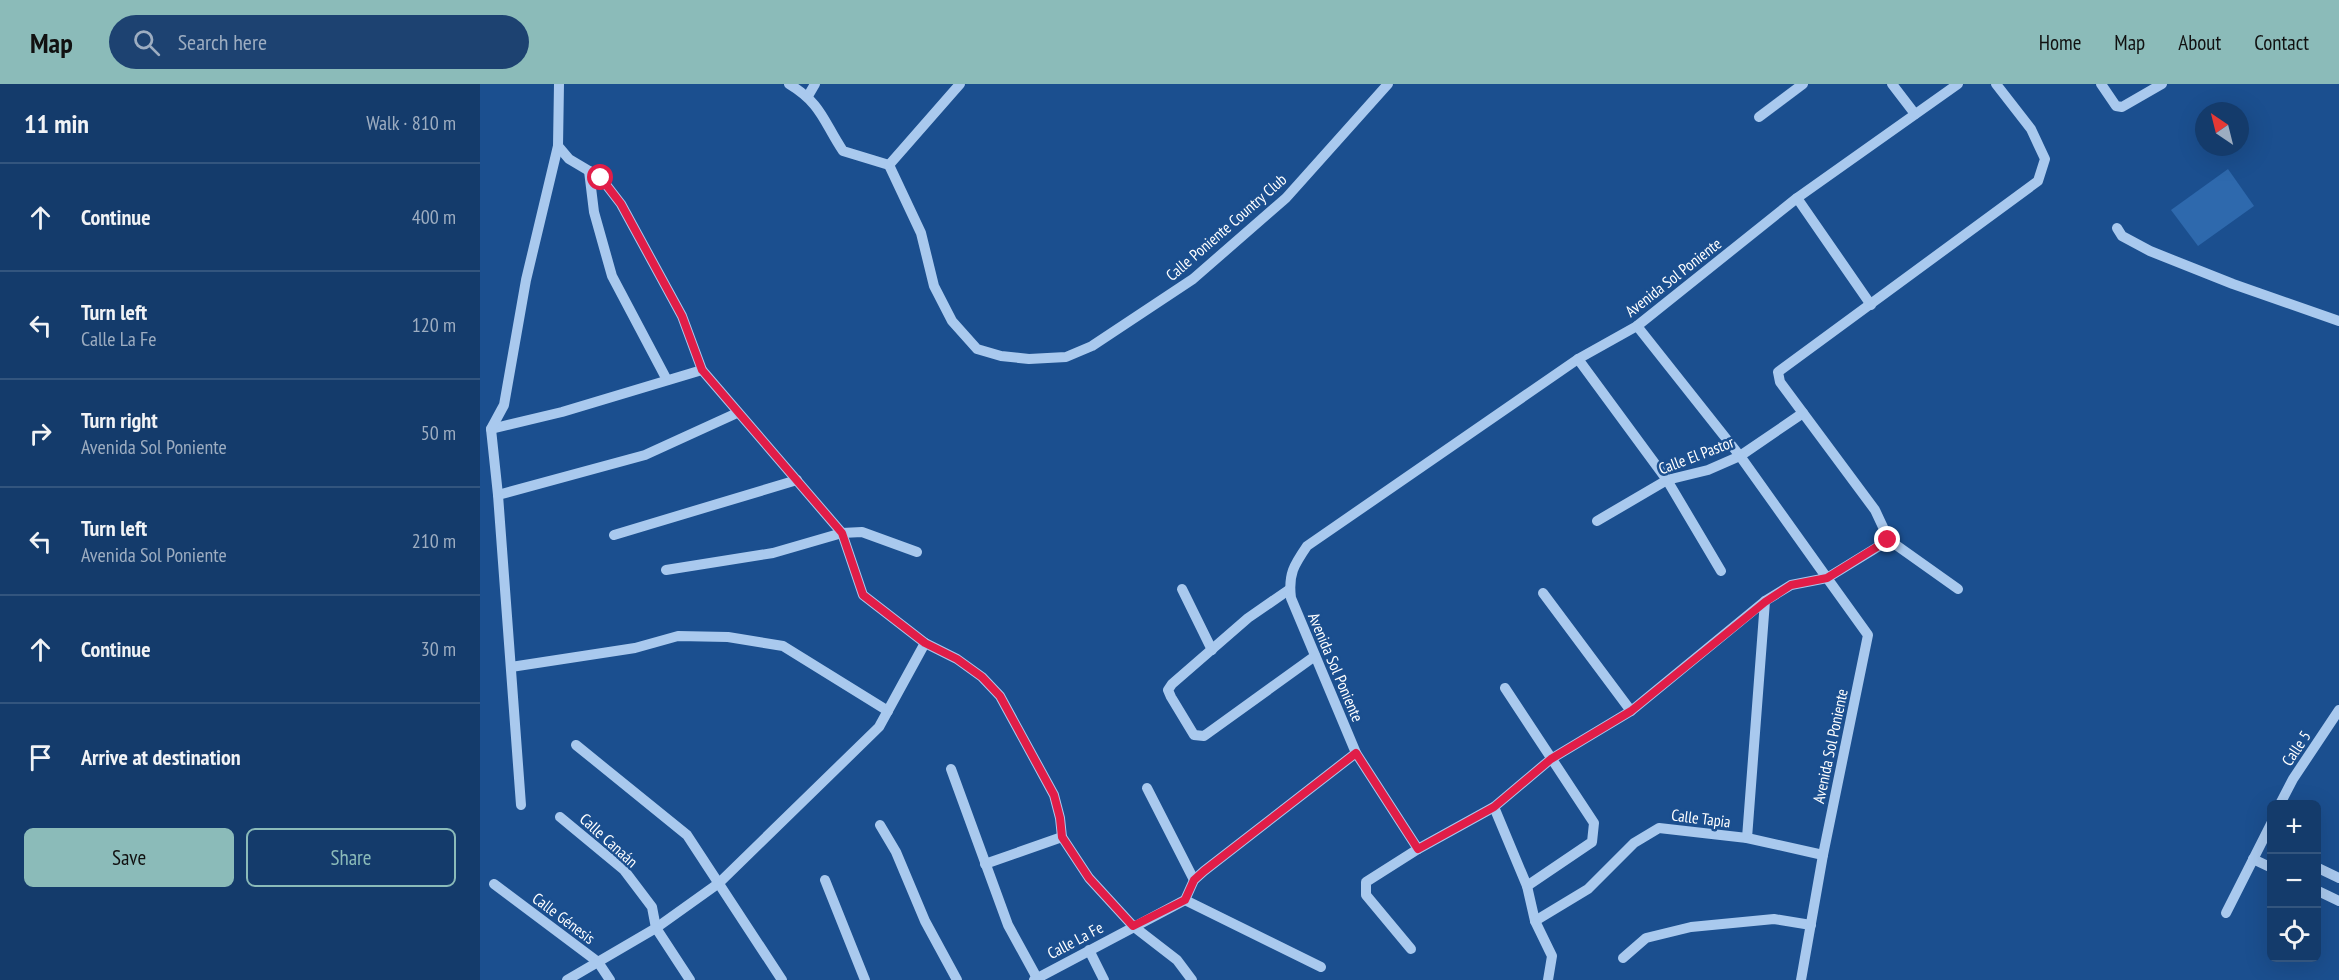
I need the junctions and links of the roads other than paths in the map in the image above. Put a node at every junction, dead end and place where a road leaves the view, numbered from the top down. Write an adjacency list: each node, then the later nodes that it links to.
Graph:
1 (559, 84): 15 (street)
2 (789, 84): 12 (street)
3 (815, 84): 12 (street)
4 (960, 84): 16 (street)
5 (1388, 84): 16 (street, Calle Poniente Country Club)
6 (1803, 84): 14 (street)
7 (1892, 84): 13 (street)
8 (1958, 84): 13 (street, Avenida Sol Poniente)
9 (1996, 84): 20 (street)
10 (2101, 84): 11 (street)
11 (2162, 84)
12 (808, 96): 16 (street)
13 (1915, 114): 18 (street, Avenida Sol Poniente)
14 (1759, 117)
15 (558, 146): 17 (street); 28 (street)
16 (889, 165)
17 (589, 171): 24 (street); 25 (street)
18 (1797, 198): 20 (street); 22 (street, Avenida Sol Poniente)
19 (2117, 228): 21 (street)
20 (1870, 305): 27 (street)
21 (2339, 321)
22 (1637, 326): 23 (street, Avenida Sol Poniente); 29 (street, Avenida Sol Poniente)
23 (1578, 359): 31 (street); 42 (street, Avenida Sol Poniente)
24 (702, 370): 25 (street); 26 (street)
25 (667, 380): 28 (street)
26 (737, 413): 30 (street); 32 (street)
27 (1803, 413): 29 (street, Calle El Pastor); 36 (street)
28 (491, 429): 32 (street)
29 (1740, 456): 31 (street, Calle El Pastor); 40 (street, Avenida Sol Poniente)
30 (797, 480): 34 (street); 35 (street)
31 (1667, 480): 33 (street, Calle El Pastor); 39 (street)
32 (498, 495): 49 (street)
33 (1597, 521)
34 (842, 533): 37 (street); 38 (street); 46 (street)
35 (614, 535)
36 (1888, 540): 40 (street); 43 (street)
37 (917, 552)
38 (666, 570)
39 (1720, 571)
40 (1827, 578): 45 (street); 68 (street, Avenida Sol Poniente)
41 (1182, 589): 47 (street)
42 (1290, 589): 47 (street); 48 (street, Avenida Sol Poniente)
43 (1958, 589)
44 (1543, 593): 53 (street)
45 (1765, 602): 53 (street); 65 (street)
46 (925, 643): 52 (street); 64 (street)
47 (1212, 650): 48 (street)
48 (1315, 656): 55 (street, Avenida Sol Poniente)
49 (511, 667): 52 (street); 60 (street)
50 (1505, 688): 56 (street)
51 (2339, 710): 59 (street, Calle 5)
52 (888, 711): 76 (street)
53 (1631, 711): 56 (street)
54 (576, 745): 76 (street)
55 (1356, 753): 67 (street, Avenida Sol Poniente); 75 (street)
56 (1551, 759): 61 (street); 78 (street)
57 (951, 769): 70 (street)
58 (1147, 788): 75 (street)
59 (2282, 800)
60 (521, 805)
61 (1494, 807): 67 (street); 78 (street)
62 (560, 817): 86 (street, Calle Canaán)
63 (880, 825): 98 (street)
64 (1062, 837): 70 (street); 85 (street)
65 (1747, 838): 68 (street, Calle Tapia); 83 (street, Calle Tapia)
66 (2267, 843): 69 (street)
67 (1418, 849): 87 (street)
68 (1823, 855): 84 (street, Avenida Sol Poniente)
69 (2253, 860): 71 (street); 82 (street)
70 (985, 864): 92 (street)
71 (2267, 866)
72 (2321, 869): 73 (street)
73 (2339, 878)
74 (825, 880): 97 (street)
75 (1194, 880): 80 (street)
76 (719, 883): 86 (street); 96 (street)
77 (494, 884): 90 (street, Calle Génesis)
78 (1527, 886): 83 (street)
79 (2321, 892): 81 (street)
80 (1185, 900): 85 (street, Calle La Fe); 91 (street)
81 (2339, 901)
82 (2226, 913)
83 (1535, 921): 101 (street)
84 (1811, 925): 89 (street); 102 (street, Avenida Sol Poniente)
85 (1133, 926): 88 (street, Calle La Fe); 100 (street)
86 (656, 928): 90 (street); 95 (street, Calle Canaán)
87 (1411, 949)
88 (1089, 950): 92 (street, Calle La Fe); 99 (street)
89 (1623, 958)
90 (598, 962): 93 (street); 94 (street, Calle Génesis)
91 (1321, 967)
92 (1035, 979)
93 (567, 980)
94 (610, 980)
95 (690, 980)
96 (782, 980)
97 (865, 980)
98 (957, 980)
99 (1104, 980)
100 (1192, 980)
101 (1548, 980)
102 (1801, 980)

